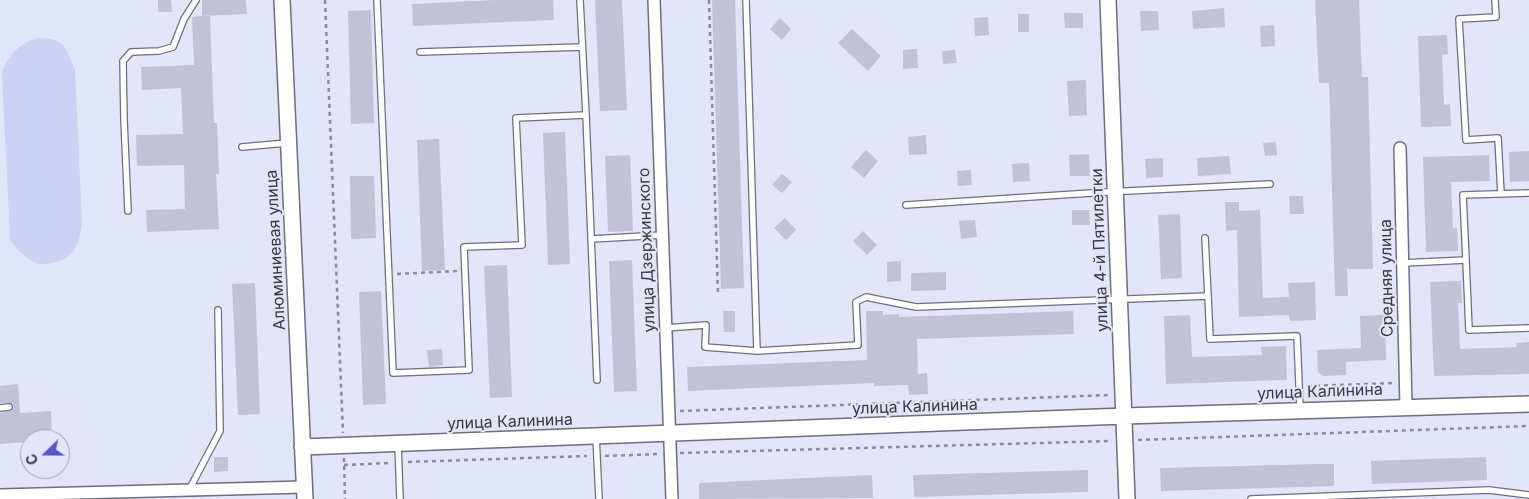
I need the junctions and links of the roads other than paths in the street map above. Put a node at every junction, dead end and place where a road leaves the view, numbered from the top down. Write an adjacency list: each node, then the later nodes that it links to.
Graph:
1 (196, 0): 20 (lane)
2 (282, 0): 12 (main road, Алюминиевая улица)
3 (377, 0): 11 (lane)
4 (580, 0): 9 (lane)
5 (654, 0): 21 (street, улица Дзержинского)
6 (746, 0): 31 (lane)
7 (1108, 0): 17 (main road, улица 4-й Пятилетки)
8 (1495, 0): 18 (lane)
9 (582, 47): 10 (lane); 11 (lane)
10 (420, 52)
11 (586, 115): 23 (lane)
12 (288, 143): 13 (lane); 42 (main road, Алюминиевая улица)
13 (242, 147)
14 (1400, 148): 25 (street, Средняя улица)
15 (1270, 184): 17 (lane)
16 (1529, 192): 18 (lane)
17 (1116, 193): 19 (lane); 27 (main road, улица 4-й Пятилетки)
18 (1501, 194): 24 (lane)
19 (906, 205)
20 (128, 211)
21 (663, 235): 23 (lane); 29 (street, улица Дзержинского)
22 (1206, 238): 26 (lane)
23 (591, 239): 32 (lane)
24 (1466, 260): 25 (lane); 30 (lane)
25 (1403, 263): 35 (street, Средняя улица)
26 (1208, 296): 27 (lane); 37 (lane)
27 (1120, 299): 31 (lane); 38 (main road, улица 4-й Пятилетки)
28 (218, 310): 43 (lane)
29 (666, 328): 31 (lane); 39 (street, улица Дзержинского)
30 (1529, 328)
31 (756, 351)
32 (597, 380)
33 (1529, 404): 35 (main road, улица Калинина)
34 (10, 407): 36 (lane)
35 (1406, 407): 37 (main road, улица Калинина)
36 (0, 408)
37 (1300, 410): 38 (main road, улица Калинина)
38 (1124, 416): 39 (main road, улица Калинина); 51 (main road, улица 4-й Пятилетки)
39 (670, 434): 40 (main road, улица Калинина); 50 (street, улица Дзержинского)
40 (596, 436): 41 (main road, улица Калинина); 49 (lane)
41 (398, 443): 42 (main road, улица Калинина); 48 (lane)
42 (302, 447): 44 (main road, Алюминиевая улица)
43 (190, 490): 44 (street); 45 (street)
44 (305, 493)
45 (0, 495)
46 (1529, 495): 47 (lane)
47 (1294, 498): 52 (lane)
48 (400, 499)
49 (599, 499)
50 (672, 499)
51 (1128, 499)
52 (1251, 499)

